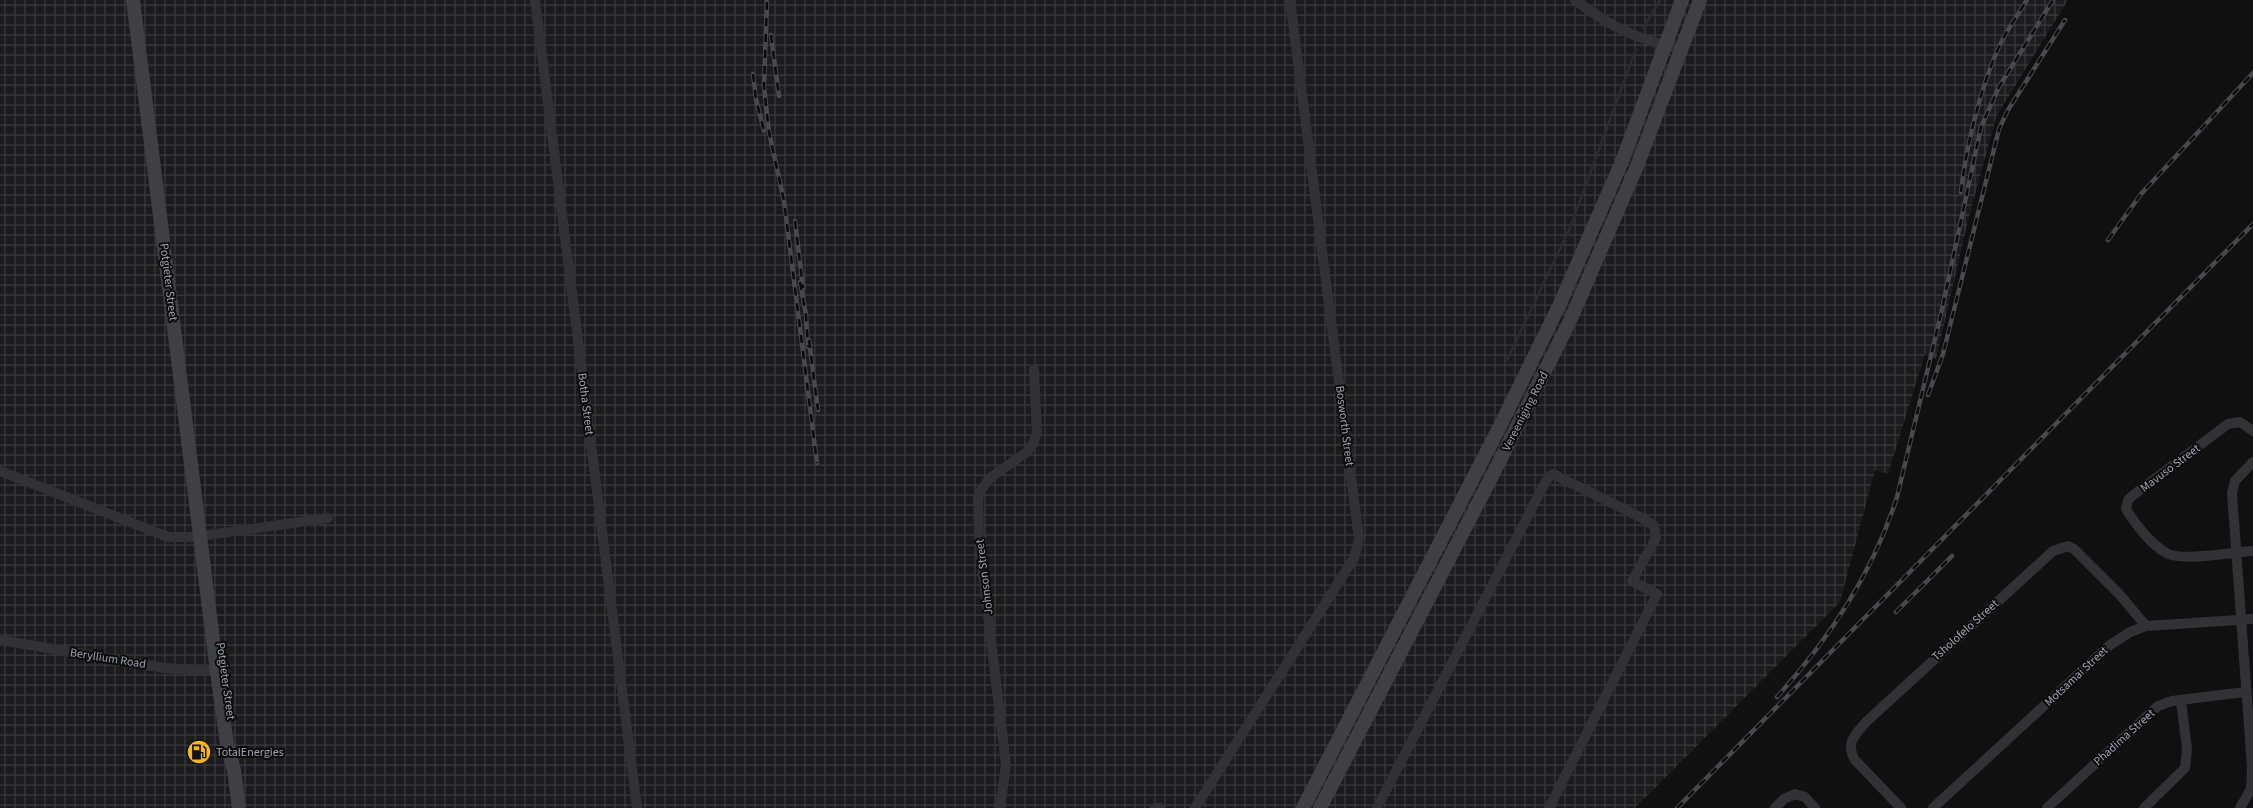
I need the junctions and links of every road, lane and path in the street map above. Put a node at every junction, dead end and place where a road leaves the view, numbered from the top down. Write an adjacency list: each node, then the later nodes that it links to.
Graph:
1 (133, 0): 14 (main road, Potgieter Street)
2 (535, 0): 25 (street, Botha Street)
3 (1290, 0): 29 (street, Bosworth Street)
4 (1575, 0): 7 (street)
5 (1682, 0): 7 (main road, Vereeniging Road)
6 (1700, 0): 8 (main road, Vereeniging Road)
7 (1665, 46): 8 (street); 30 (main road, Vereeniging Road)
8 (1682, 50): 31 (main road, Vereeniging Road)
9 (1034, 370): 26 (street, Johnson Street)
10 (2253, 431): 16 (street, Mavuso Street)
11 (2253, 462): 16 (street)
12 (0, 471): 14 (street)
13 (328, 518): 14 (street)
14 (201, 535): 21 (main road, Potgieter Street)
15 (2253, 551): 16 (street)
16 (2236, 552): 18 (street)
17 (2253, 619): 18 (street, Motsamai Street)
18 (2241, 621): 19 (street, Motsamai Street); 22 (street)
19 (2146, 626): 36 (street, Tsholofelo Street); 37 (street, Motsamai Street)
20 (0, 640): 21 (street, Beryllium Road)
21 (221, 672): 24 (main road, Potgieter Street)
22 (2245, 692): 23 (street, Phadima Street); 40 (street)
23 (2181, 701): 38 (street, Phadima Street); 39 (street)
24 (239, 808)
25 (637, 808)
26 (1000, 808)
27 (1155, 808): 28 (street)
28 (1160, 808)
29 (1195, 808)
30 (1303, 808)
31 (1320, 808)
32 (1377, 808): 33 (street)
33 (1550, 808)
34 (1775, 808): 35 (street)
35 (1815, 808)
36 (1901, 808)
37 (1933, 808)
38 (2047, 808)
39 (2144, 808)
40 (2240, 808)

